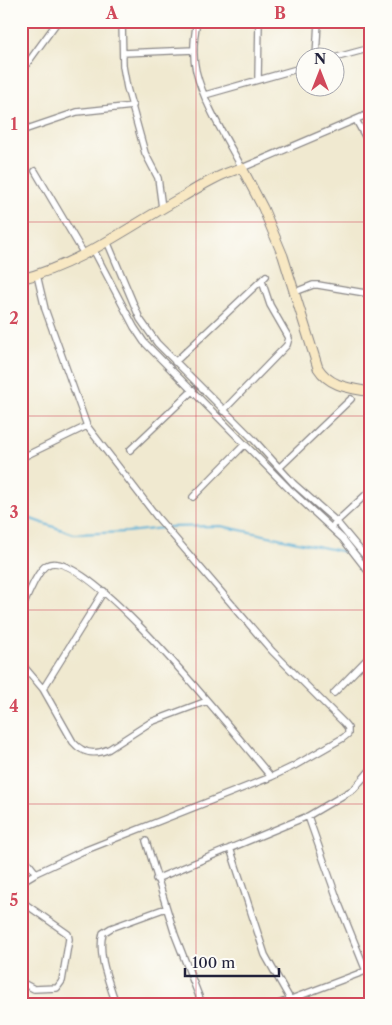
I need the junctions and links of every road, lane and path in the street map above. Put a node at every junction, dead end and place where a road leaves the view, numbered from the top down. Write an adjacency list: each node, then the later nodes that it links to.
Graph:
1 (58, 21): 12 (street)
2 (122, 21): 9 (street)
3 (198, 21): 8 (street)
4 (259, 21): 13 (street)
5 (318, 21): 6 (street)
6 (317, 48)
7 (371, 48): 10 (street)
8 (194, 50): 9 (street); 14 (street)
9 (123, 53): 15 (street)
10 (344, 55)
11 (294, 69): 13 (street)
12 (21, 72)
13 (258, 79): 14 (street)
14 (205, 95): 20 (street)
15 (133, 106): 18 (street); 22 (street)
16 (371, 113): 17 (street)
17 (356, 120): 19 (street); 20 (street)
18 (21, 131)
19 (371, 147)
20 (242, 168): 22 (street); 28 (street)
21 (35, 170): 25 (street)
22 (162, 208): 23 (street)
23 (107, 241): 24 (street); 30 (street)
24 (93, 249): 25 (street); 31 (street)
25 (84, 254): 26 (street)
26 (37, 275): 27 (street); 35 (street)
27 (21, 279)
28 (295, 292): 29 (street); 32 (street)
29 (371, 294)
30 (175, 362): 34 (street); 34 (street)
31 (192, 390): 36 (street); 37 (street)
32 (371, 392)
33 (351, 399): 39 (street)
34 (223, 411): 39 (street)
35 (86, 426): 38 (street); 54 (street)
36 (245, 444): 41 (street); 43 (street)
37 (130, 450)
38 (21, 458)
39 (280, 467): 42 (street)
40 (371, 490): 42 (street)
41 (194, 497)
42 (336, 521): 43 (street); 44 (street)
43 (330, 527): 45 (street)
44 (371, 563)
45 (371, 575)
46 (104, 591): 47 (street); 50 (street); 52 (street)
47 (21, 611)
48 (371, 655): 51 (street)
49 (21, 663): 50 (street)
50 (44, 689): 52 (street)
51 (334, 693)
52 (207, 701): 54 (street)
53 (371, 770): 55 (street)
54 (271, 777): 59 (street)
55 (308, 816): 57 (street); 64 (street)
56 (146, 841): 60 (street)
57 (230, 848): 60 (street); 66 (street)
58 (21, 854): 59 (street)
59 (36, 873): 61 (street)
60 (156, 879): 63 (street)
61 (21, 882)
62 (21, 901): 65 (street)
63 (166, 908): 67 (street); 68 (street)
64 (368, 970): 66 (street)
65 (21, 982)
66 (290, 999): 69 (street)
67 (116, 1004)
68 (202, 1004)
69 (278, 1004)

